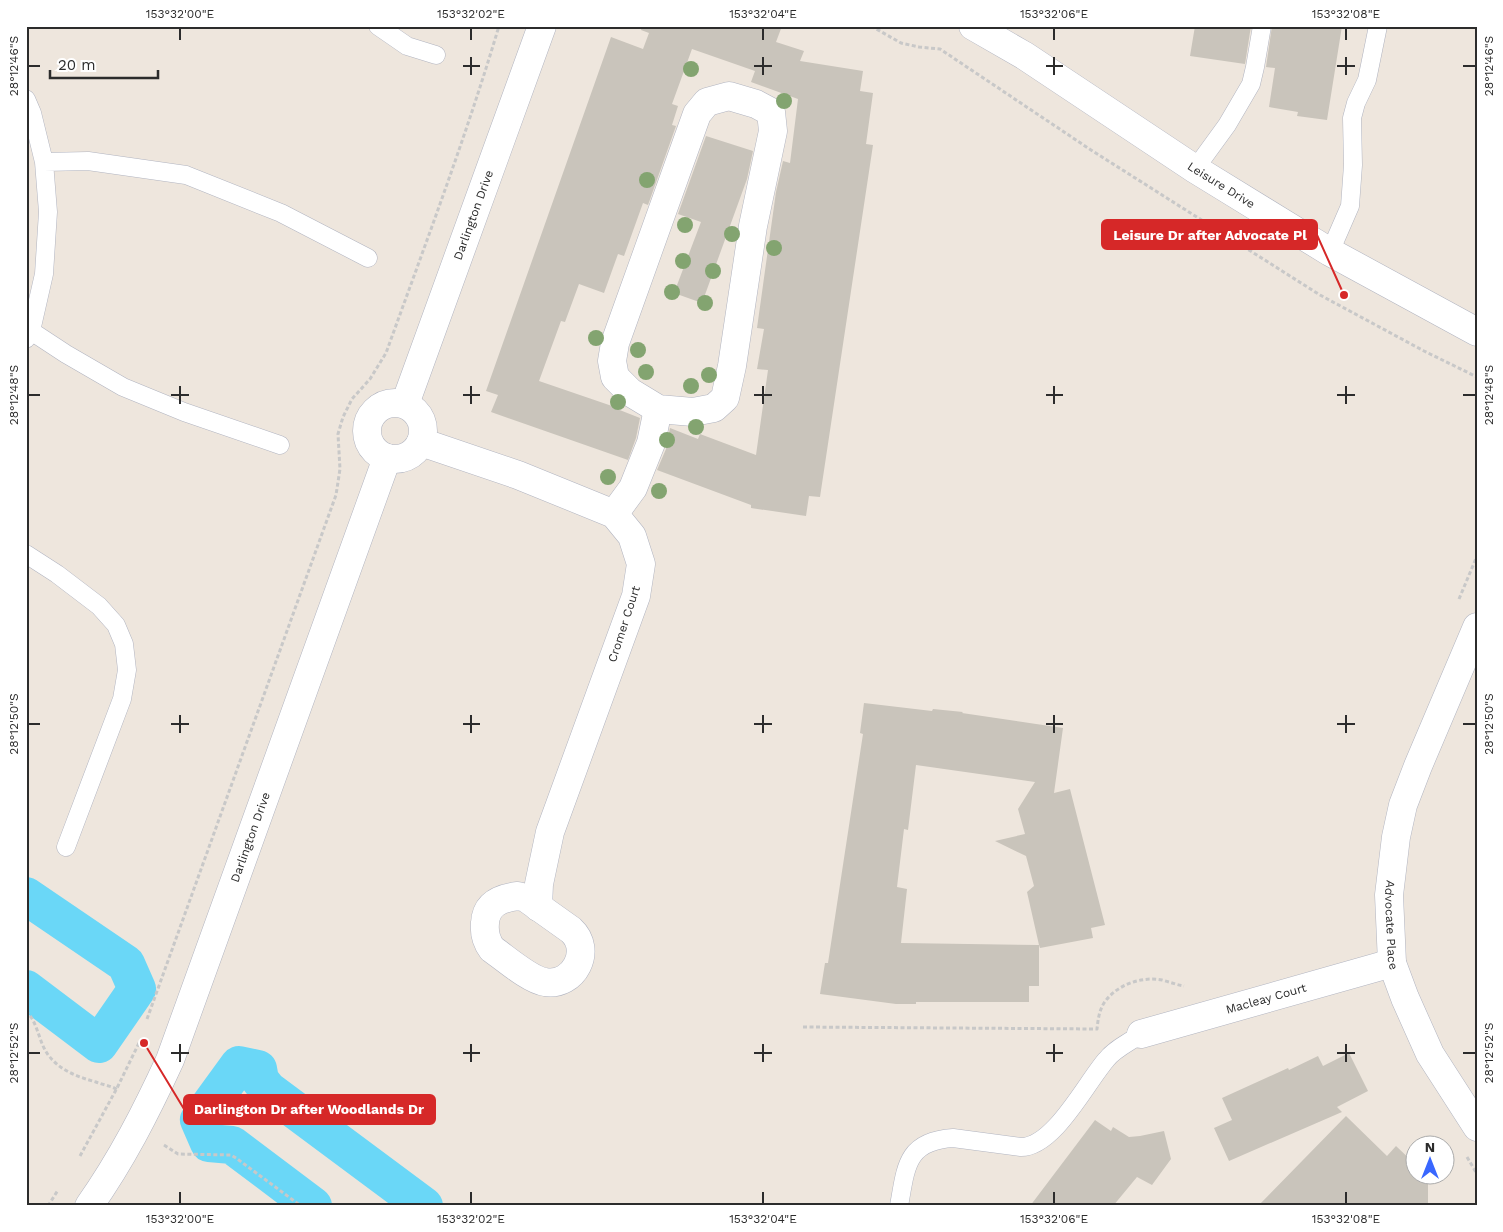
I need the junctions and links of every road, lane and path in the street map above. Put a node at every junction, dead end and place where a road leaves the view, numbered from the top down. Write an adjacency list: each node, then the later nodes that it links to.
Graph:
1 (378, 26): 8 (lane)
2 (499, 26): 31 (path)
3 (542, 26): 17 (street, Darlington Drive)
4 (871, 26): 16 (path)
5 (973, 26): 11 (street, Leisure Drive)
6 (1262, 26): 11 (lane)
7 (1378, 26): 12 (lane)
8 (436, 55)
9 (26, 99): 10 (lane)
10 (44, 162): 13 (lane); 15 (lane)
11 (1194, 169): 12 (street, Leisure Drive)
12 (1330, 252): 14 (street, Leisure Drive)
13 (368, 258)
14 (1477, 332)
15 (28, 335): 20 (lane)
16 (1477, 377)
17 (405, 404): 19 (street); 21 (street)
18 (658, 409): 18 (street); 22 (street)
19 (421, 442): 21 (street); 22 (street, Cromer Court)
20 (280, 445)
21 (387, 458): 41 (street, Darlington Drive)
22 (614, 514): 28 (street, Cromer Court)
23 (26, 554): 27 (lane)
24 (1477, 556): 25 (path)
25 (1456, 607)
26 (1476, 630): 29 (street, Advocate Place)
27 (66, 847)
28 (538, 907)
29 (1392, 963): 34 (street, Macleay Court); 35 (street, Advocate Place)
30 (1187, 987): 32 (path)
31 (145, 1026)
32 (803, 1027)
33 (142, 1034): 37 (path)
34 (1140, 1034): 42 (lane)
35 (1476, 1125)
36 (1465, 1154): 38 (path)
37 (77, 1162)
38 (1477, 1174)
39 (62, 1185): 40 (path)
40 (48, 1206)
41 (89, 1206)
42 (900, 1206)

